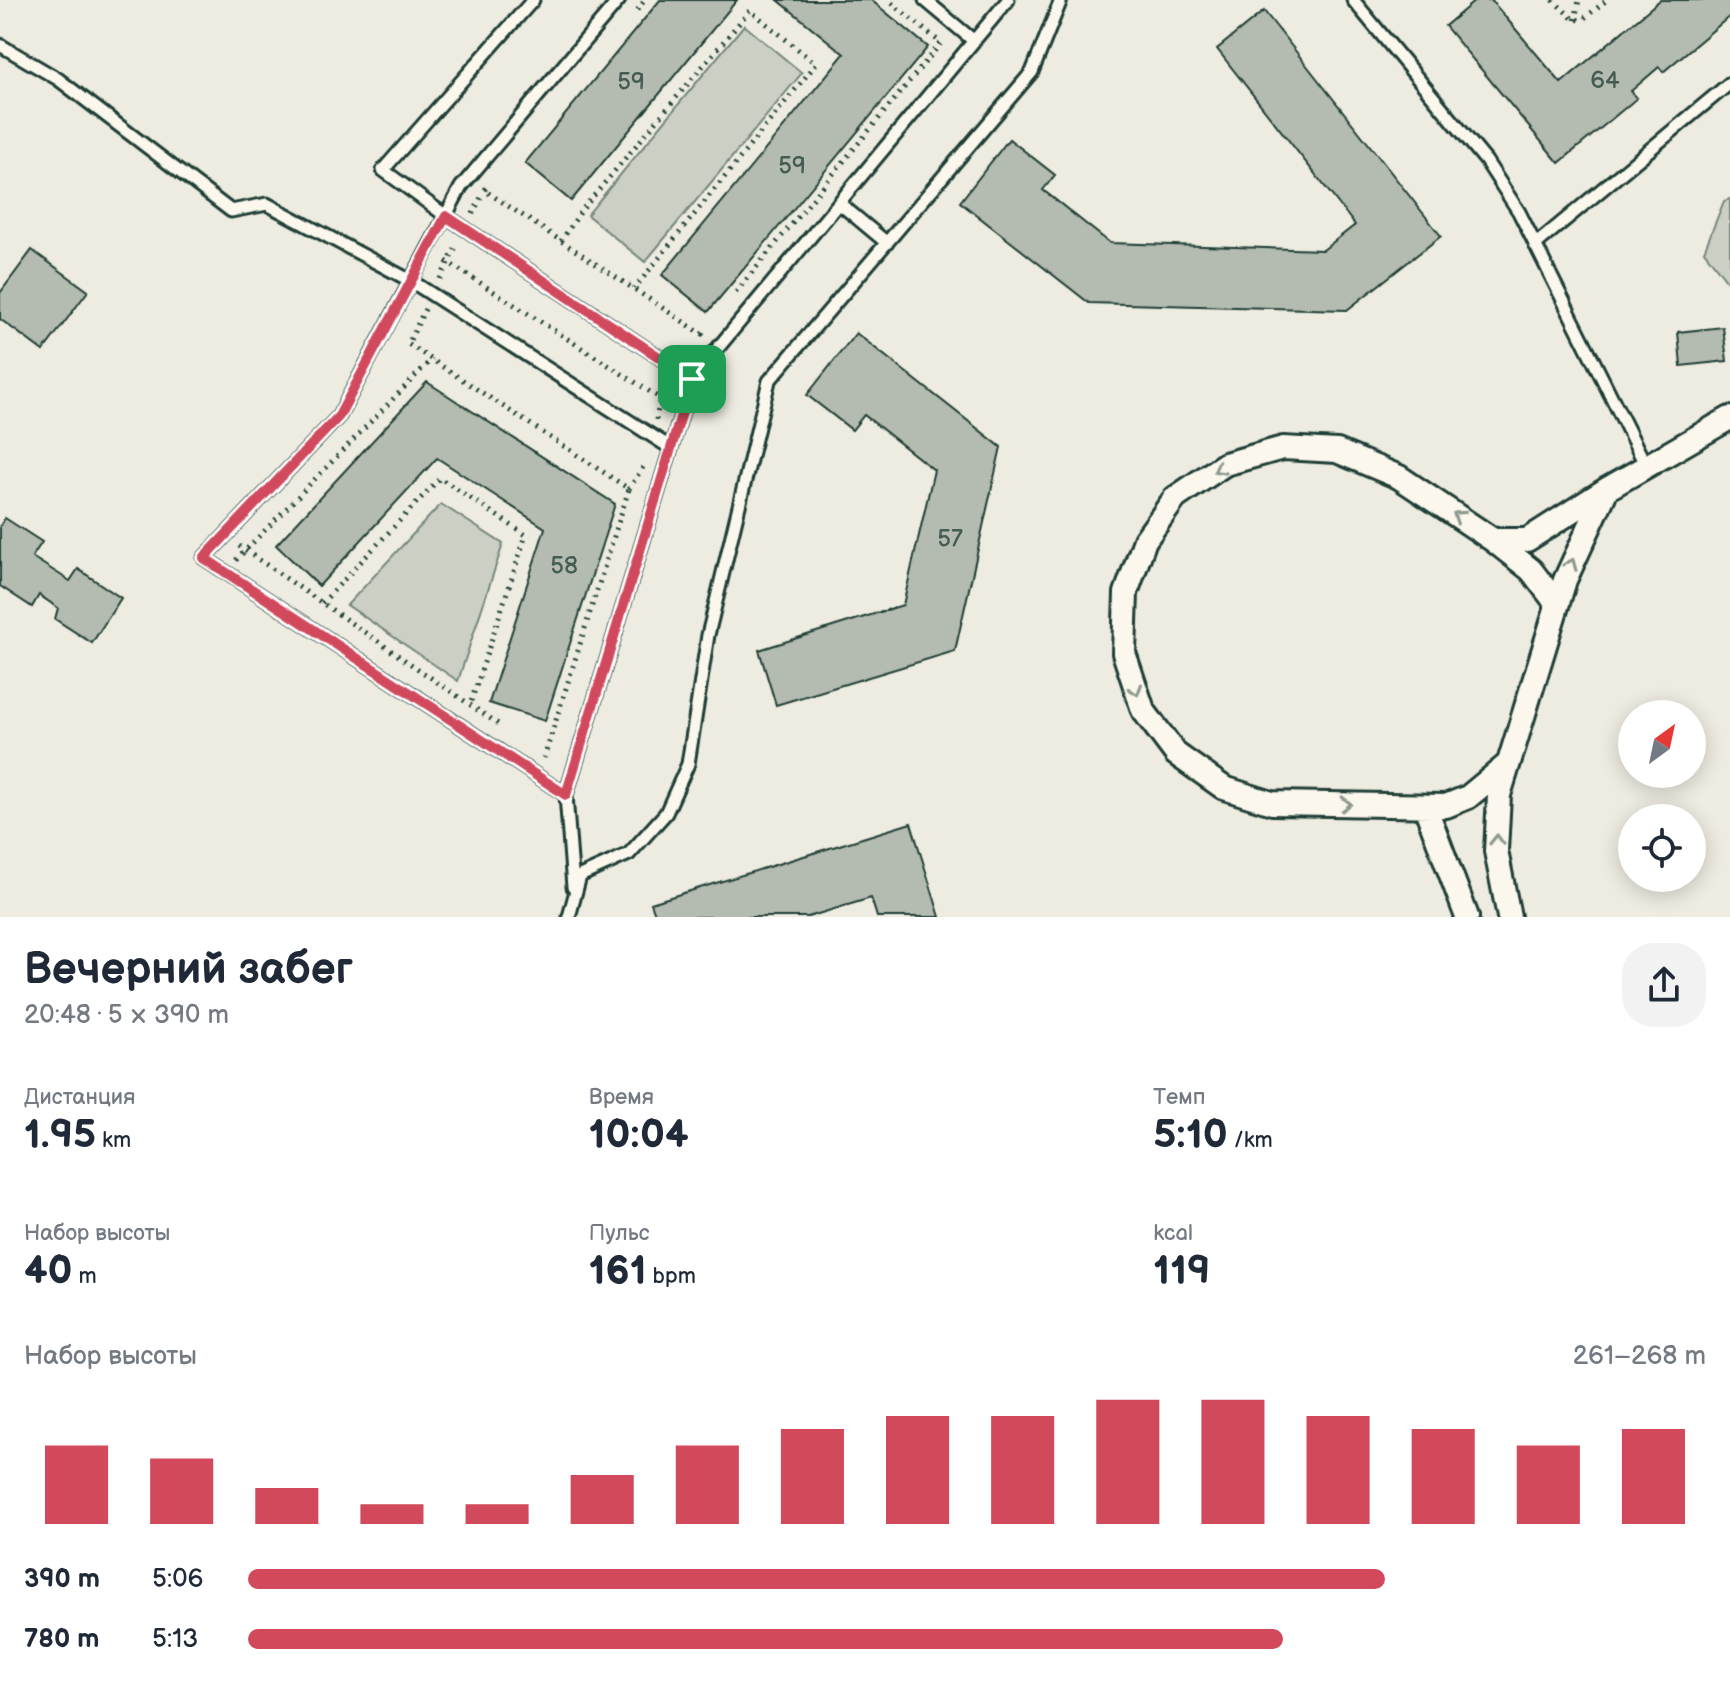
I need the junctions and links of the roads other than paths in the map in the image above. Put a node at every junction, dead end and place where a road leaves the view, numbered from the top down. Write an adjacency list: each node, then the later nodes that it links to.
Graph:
1 (533, 0): 11 (lane)
2 (619, 0): 11 (lane)
3 (925, 0): 7 (lane)
4 (1008, 0): 7 (lane)
5 (1061, 0): 12 (lane)
6 (1353, 0): 13 (lane)
7 (974, 41): 10 (lane)
8 (0, 45): 14 (lane)
9 (1730, 83): 13 (lane)
10 (839, 203): 12 (lane); 15 (lane)
11 (446, 216): 14 (lane); 15 (lane)
12 (887, 243): 25 (lane)
13 (1535, 245): 18 (lane)
14 (411, 281): 17 (lane); 23 (lane)
15 (692, 379): 17 (lane)
16 (1730, 418): 18 (street)
17 (671, 448): 23 (lane)
18 (1646, 466): 19 (street)
19 (1607, 489): 20 (street); 21 (street, one-way to 19)
20 (1493, 540): 21 (street); 24 (street, one-way to 24)
21 (1557, 604): 22 (street)
22 (1508, 764): 24 (street); 28 (street, one-way to 22)
23 (566, 795): 25 (lane)
24 (1425, 806): 27 (street)
25 (574, 898): 26 (lane)
26 (569, 917)
27 (1467, 917)
28 (1509, 917)

